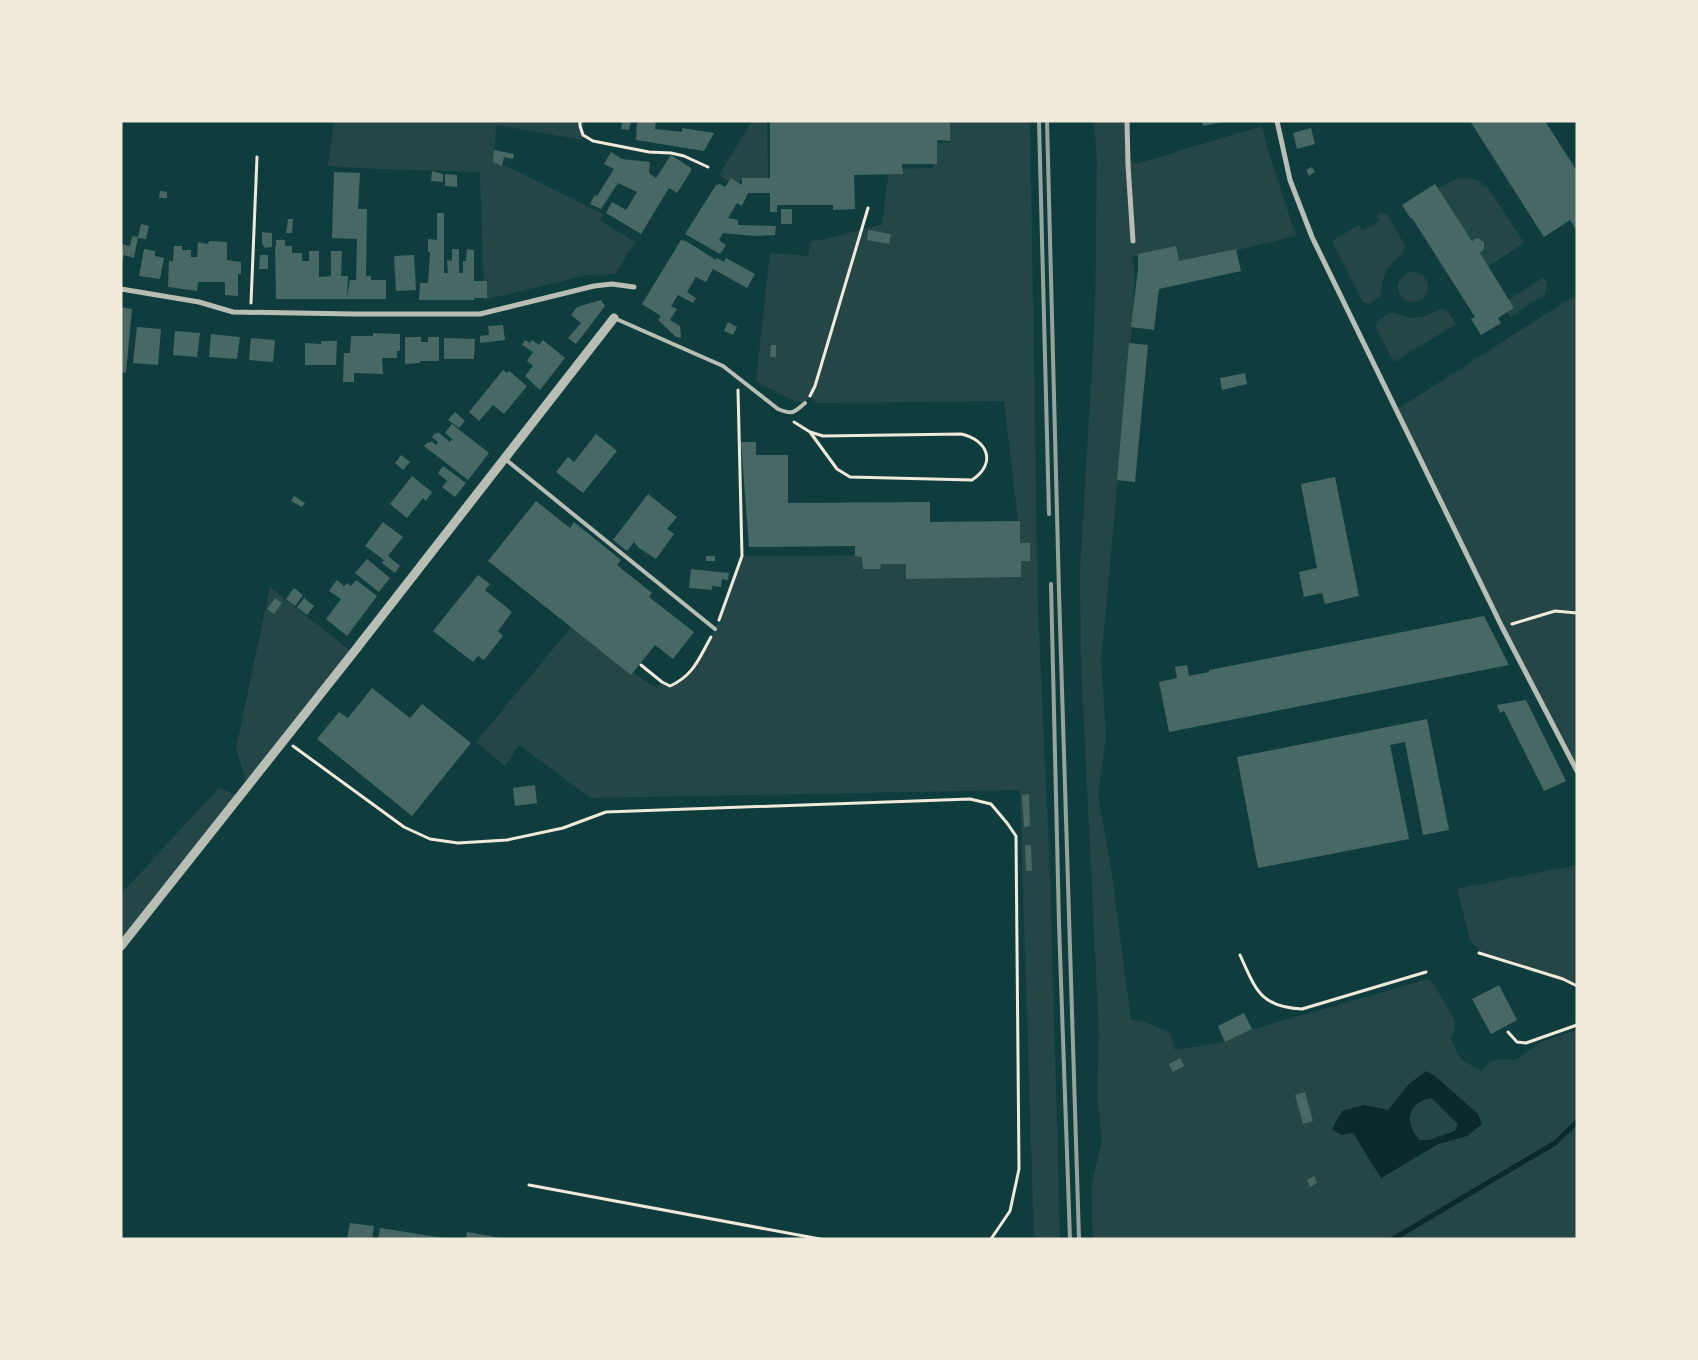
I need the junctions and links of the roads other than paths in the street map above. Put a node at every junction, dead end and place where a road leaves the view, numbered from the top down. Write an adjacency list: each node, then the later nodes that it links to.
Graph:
1 (1127, 121): 3 (street)
2 (1277, 121): 10 (street)
3 (1133, 241)
4 (634, 287): 5 (street)
5 (121, 289)
6 (614, 318): 7 (lane); 8 (street)
7 (804, 403)
8 (504, 458): 9 (lane); 11 (street)
9 (715, 629)
10 (1577, 771)
11 (121, 946)

